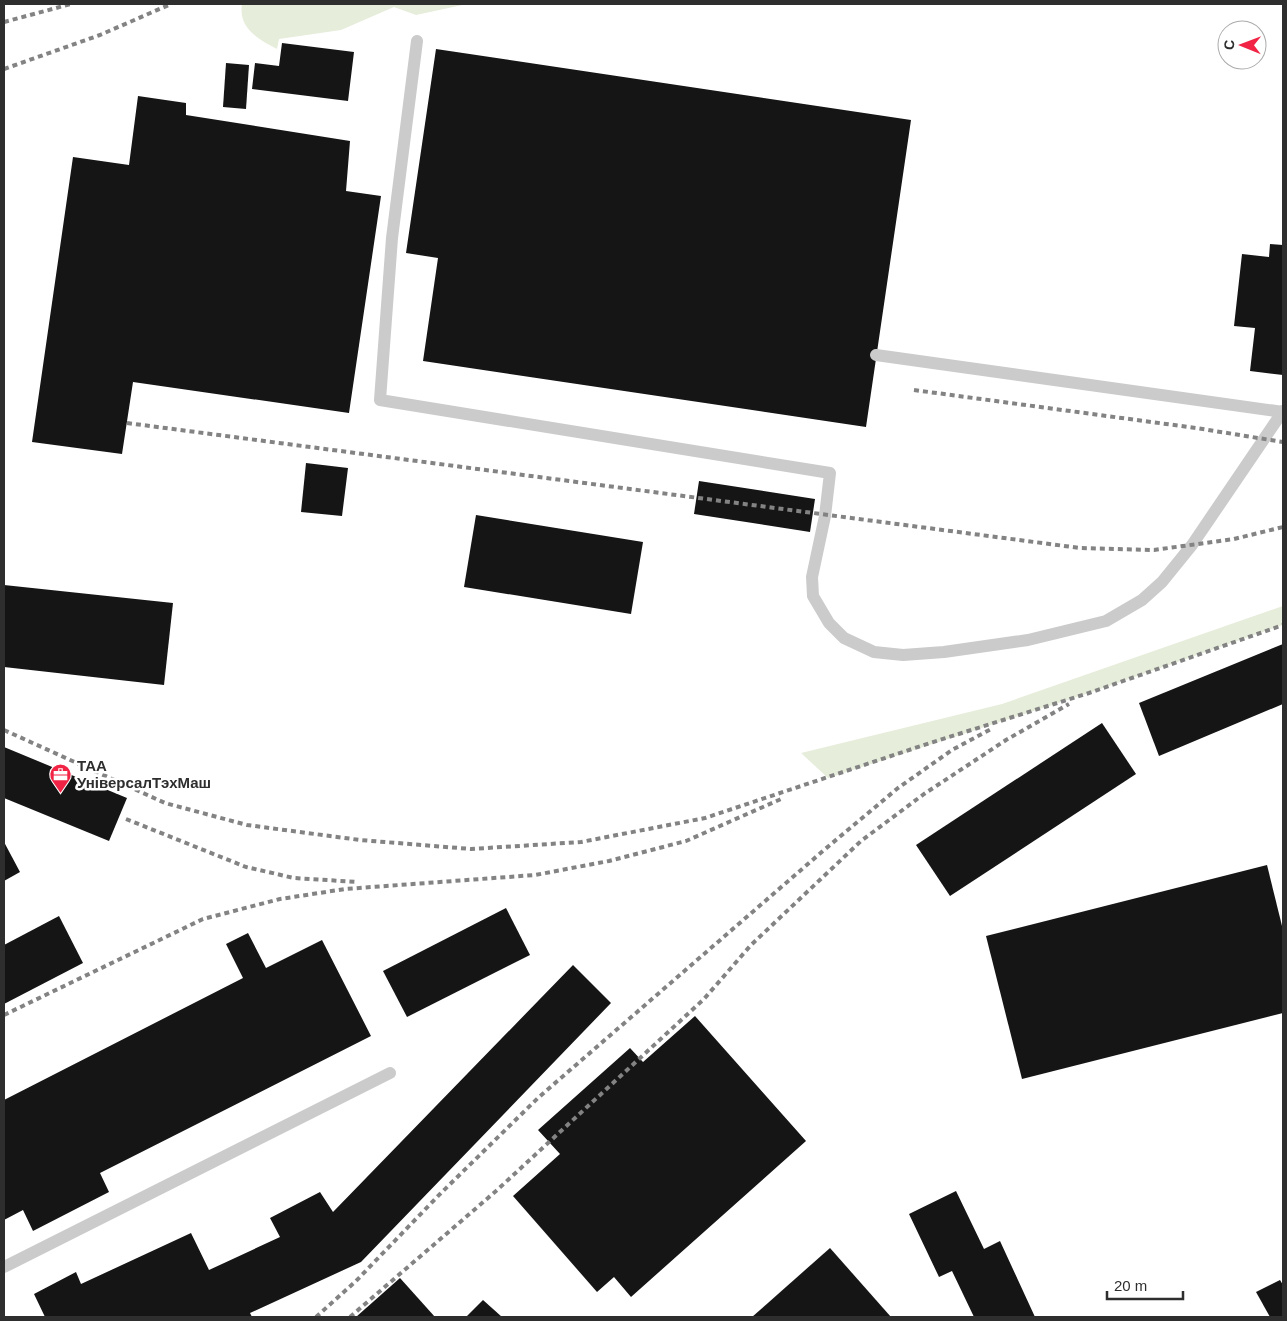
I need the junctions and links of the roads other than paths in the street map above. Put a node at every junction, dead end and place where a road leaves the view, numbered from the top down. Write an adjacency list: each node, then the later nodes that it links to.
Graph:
1 (417, 41): 3 (lane)
2 (876, 355): 3 (lane)
3 (1283, 411)
4 (390, 1073): 5 (lane)
5 (4, 1267)

